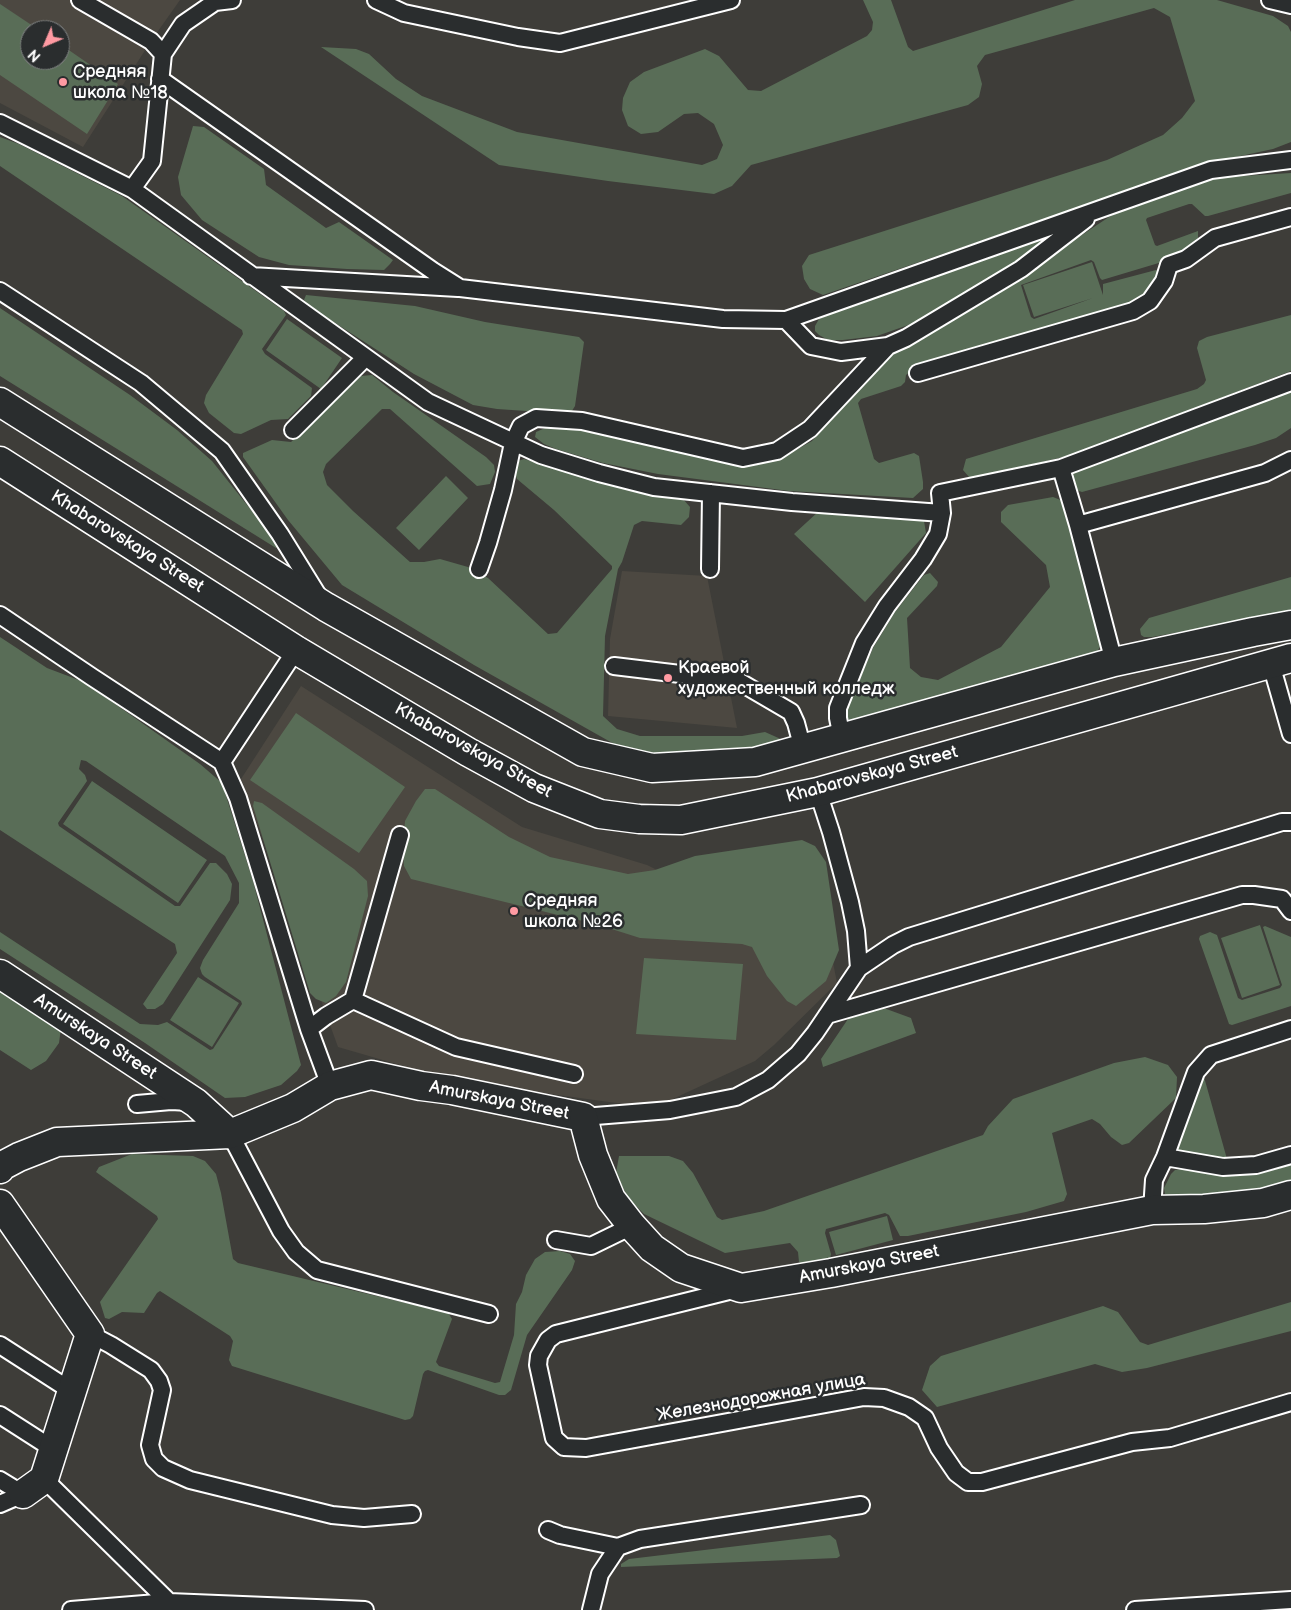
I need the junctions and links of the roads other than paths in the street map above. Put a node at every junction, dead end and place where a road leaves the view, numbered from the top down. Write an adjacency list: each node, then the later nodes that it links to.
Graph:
1 (80, 0): 5 (lane)
2 (232, 0): 5 (lane)
3 (376, 0): 4 (lane)
4 (731, 0)
5 (163, 54): 6 (lane)
6 (160, 79): 9 (lane); 13 (lane)
7 (0, 123): 9 (lane)
8 (1291, 160): 10 (lane)
9 (132, 189): 12 (lane)
10 (1097, 210): 15 (lane); 16 (lane)
11 (1291, 217): 18 (lane)
12 (251, 276): 13 (lane); 17 (lane)
13 (460, 288): 15 (lane)
14 (0, 291): 31 (lane)
15 (786, 320): 16 (lane)
16 (888, 346): 22 (lane)
17 (365, 358): 21 (lane); 22 (lane)
18 (918, 373)
19 (1291, 382): 25 (lane)
20 (0, 402): 31 (main road)
21 (293, 430)
22 (513, 443): 26 (lane); 29 (lane)
23 (1291, 460): 28 (lane)
24 (0, 461): 34 (main road, Khabarovskaya Street)
25 (1061, 468): 27 (lane); 28 (lane)
26 (712, 493): 27 (lane); 30 (lane)
27 (942, 513): 39 (lane)
28 (1078, 525): 36 (lane)
29 (479, 569)
30 (710, 569)
31 (326, 607): 40 (main road)
32 (0, 614): 41 (lane)
33 (1291, 625): 36 (main road)
34 (296, 650): 41 (lane); 42 (main road, Khabarovskaya Street)
35 (1281, 661): 38 (lane); 42 (main road, Khabarovskaya Street)
36 (1114, 662): 39 (main road)
37 (614, 666): 40 (lane)
38 (1291, 734)
39 (842, 738): 40 (main road)
40 (803, 749)
41 (222, 762): 50 (lane)
42 (818, 792): 46 (lane)
43 (1291, 822): 46 (lane)
44 (400, 835): 48 (lane)
45 (1288, 901): 49 (lane)
46 (859, 968): 49 (lane)
47 (0, 974): 54 (main road, Amurskaya Street)
48 (353, 1000): 50 (lane); 52 (lane)
49 (827, 1015): 56 (lane)
50 (309, 1029): 53 (lane)
51 (1291, 1029): 59 (lane)
52 (574, 1074)
53 (330, 1086): 56 (main road, Amurskaya Street); 57 (main road, Amurskaya Street)
54 (196, 1103): 55 (lane); 57 (main road, Amurskaya Street)
55 (137, 1104)
56 (583, 1117): 64 (main road, Amurskaya Street)
57 (230, 1134): 60 (main road); 67 (lane)
58 (1291, 1155): 59 (lane)
59 (1165, 1156): 63 (lane)
60 (0, 1169)
61 (1289, 1198): 63 (main road, Amurskaya Street)
62 (0, 1204): 68 (main road)
63 (1152, 1210): 66 (main road, Amurskaya Street)
64 (632, 1226): 65 (lane); 66 (main road, Amurskaya Street)
65 (556, 1240)
66 (741, 1288): 71 (lane, Железнодорожная улица)
67 (489, 1314)
68 (90, 1334): 70 (main road); 77 (lane)
69 (0, 1345): 70 (lane)
70 (73, 1392): 73 (main road)
71 (1291, 1402)
72 (0, 1414): 73 (lane)
73 (53, 1449): 75 (main road)
74 (0, 1480): 75 (lane)
75 (22, 1492): 81 (lane)
76 (861, 1505): 79 (lane)
77 (412, 1514)
78 (548, 1530): 79 (lane)
79 (618, 1547): 84 (lane)
80 (1291, 1600): 85 (lane)
81 (170, 1602): 82 (lane); 83 (lane)
82 (71, 1610)
83 (365, 1610)
84 (591, 1610)
85 (1135, 1610)

